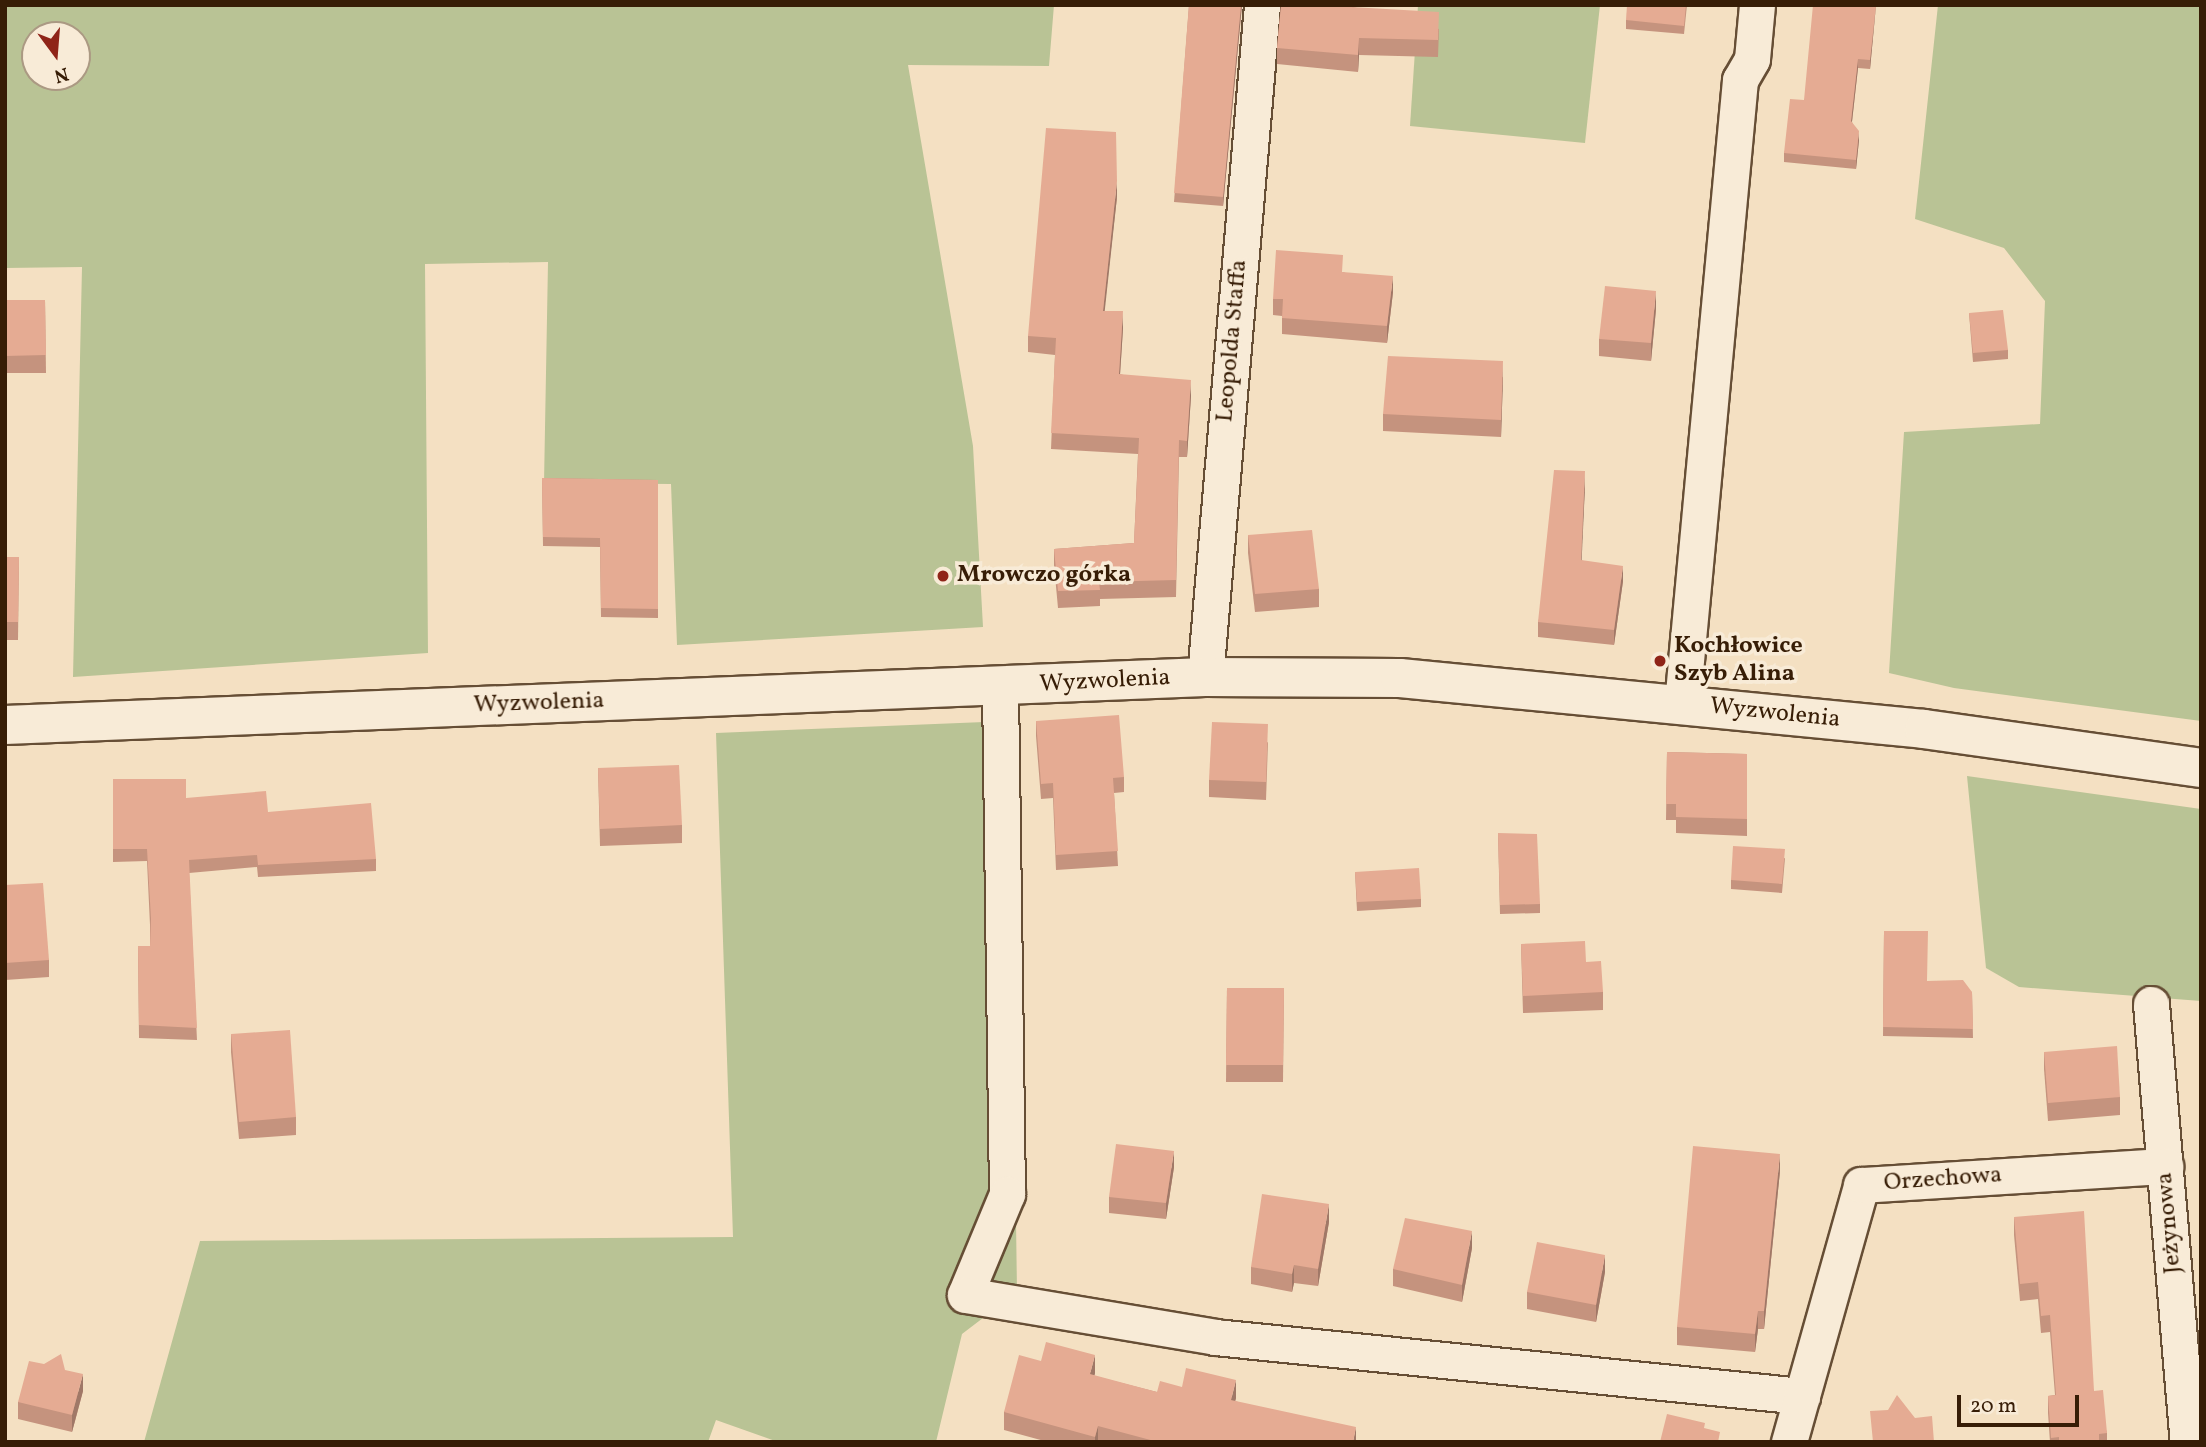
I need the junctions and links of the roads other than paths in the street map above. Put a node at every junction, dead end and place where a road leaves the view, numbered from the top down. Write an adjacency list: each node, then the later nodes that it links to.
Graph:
1 (1262, 5): 3 (street, Leopolda Staffa)
2 (1757, 5): 5 (street)
3 (1205, 677): 4 (street, Wyzwolenia); 5 (street, Wyzwolenia)
4 (1000, 687): 6 (street, Wyzwolenia); 10 (street)
5 (1682, 704): 7 (street, Wyzwolenia)
6 (5, 725)
7 (2201, 768)
8 (2151, 1004): 9 (street, Jeżynowa)
9 (2165, 1166): 10 (street, Orzechowa); 12 (street, Jeżynowa)
10 (1802, 1395): 11 (street, Orzechowa)
11 (1789, 1442)
12 (2188, 1442)

